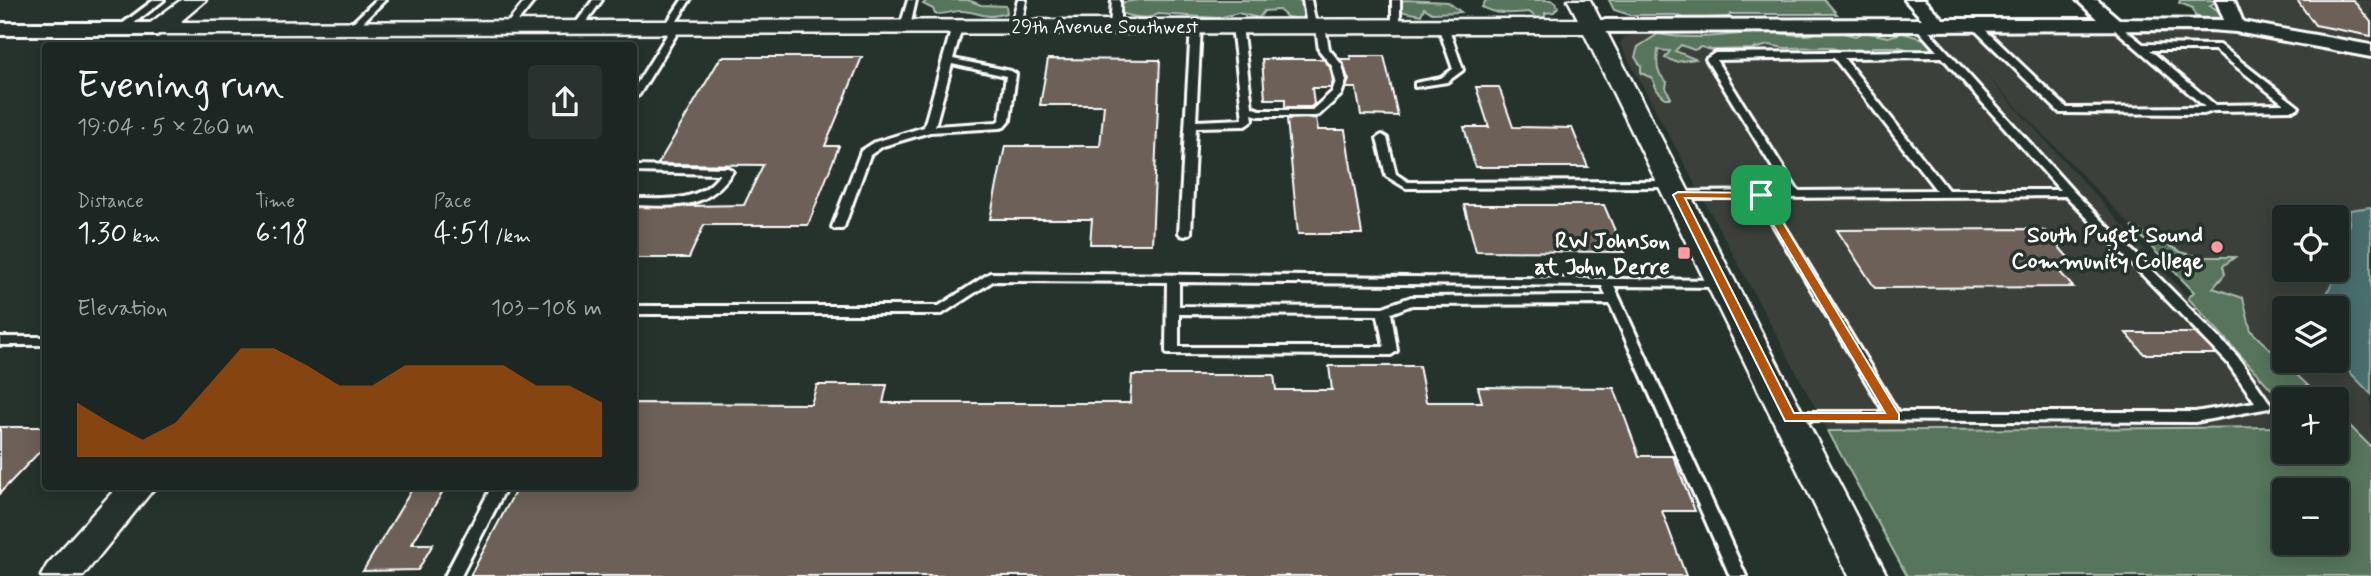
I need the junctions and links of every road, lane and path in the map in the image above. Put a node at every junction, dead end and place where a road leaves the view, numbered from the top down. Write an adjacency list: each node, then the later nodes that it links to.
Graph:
1 (160, 0): 33 (lane)
2 (195, 0): 34 (street)
3 (381, 0): 31 (lane)
4 (531, 0): 35 (lane)
5 (598, 0): 25 (lane)
6 (686, 0): 26 (lane)
7 (912, 0): 27 (lane)
8 (1022, 0): 29 (lane)
9 (1116, 0): 30 (lane)
10 (1307, 0): 21 (lane)
11 (1396, 0): 22 (lane)
12 (1914, 0): 16 (street)
13 (2086, 0): 18 (street)
14 (2225, 0): 24 (street)
15 (1585, 13): 16 (street, 29th Avenue Southwest); 23 (street, 29th Avenue Southwest); 49 (street)
16 (1928, 24): 17 (street, 29th Avenue Southwest); 38 (lane)
17 (1974, 24): 18 (street, 29th Avenue Southwest); 43 (lane)
18 (2113, 24): 24 (street, 29th Avenue Southwest); 36 (lane)
19 (1196, 26): 20 (street, 29th Avenue Southwest); 30 (street, 29th Avenue Southwest); 45 (lane)
20 (1237, 26): 21 (street, 29th Avenue Southwest); 44 (lane)
21 (1316, 26): 22 (street, 29th Avenue Southwest); 44 (lane)
22 (1397, 26): 23 (street, 29th Avenue Southwest)
23 (1443, 26): 41 (lane)
24 (2236, 26): 37 (street, 29th Avenue Southwest)
25 (578, 27): 26 (street, 29th Avenue Southwest); 35 (street, 29th Avenue Southwest)
26 (673, 27): 27 (street, 29th Avenue Southwest); 42 (lane)
27 (905, 27): 28 (street, 29th Avenue Southwest)
28 (957, 27): 29 (street, 29th Avenue Southwest); 40 (lane)
29 (1016, 27): 30 (street, 29th Avenue Southwest)
30 (1115, 27)
31 (352, 28): 34 (street, 29th Avenue Southwest); 35 (street, 29th Avenue Southwest)
32 (0, 29): 33 (street, 29th Avenue Southwest)
33 (121, 29): 34 (street, 29th Avenue Southwest)
34 (157, 29)
35 (511, 33)
36 (2140, 47): 43 (lane); 43 (lane)
37 (2371, 51)
38 (1945, 54): 39 (lane); 50 (lane)
39 (1837, 55): 51 (lane); 53 (lane)
40 (950, 61): 46 (lane); 46 (lane)
41 (1418, 85)
42 (637, 90)
43 (2212, 108)
44 (1247, 109): 45 (lane)
45 (1191, 124): 56 (lane)
46 (929, 129): 55 (lane)
47 (1382, 138): 49 (lane)
48 (637, 169): 54 (lane)
49 (1675, 190): 52 (lane); 59 (street)
50 (2069, 193): 51 (lane); 67 (lane)
51 (1945, 194): 53 (lane)
52 (1761, 195): 53 (lane); 67 (lane)
53 (1795, 195)
54 (637, 202)
55 (838, 227)
56 (1185, 233)
57 (1173, 278): 58 (lane); 61 (lane); 62 (lane)
58 (1606, 282): 59 (lane); 60 (lane)
59 (1722, 282): 66 (street)
60 (1615, 300): 63 (lane); 72 (lane)
61 (637, 310)
62 (1172, 310): 63 (lane); 63 (lane)
63 (1384, 311)
64 (0, 341): 65 (lane)
65 (42, 341)
66 (1790, 417): 67 (lane); 73 (street)
67 (1894, 417)
68 (135, 490): 70 (street)
69 (498, 490): 71 (lane)
70 (60, 576)
71 (453, 576)
72 (1738, 576)
73 (1868, 576)

